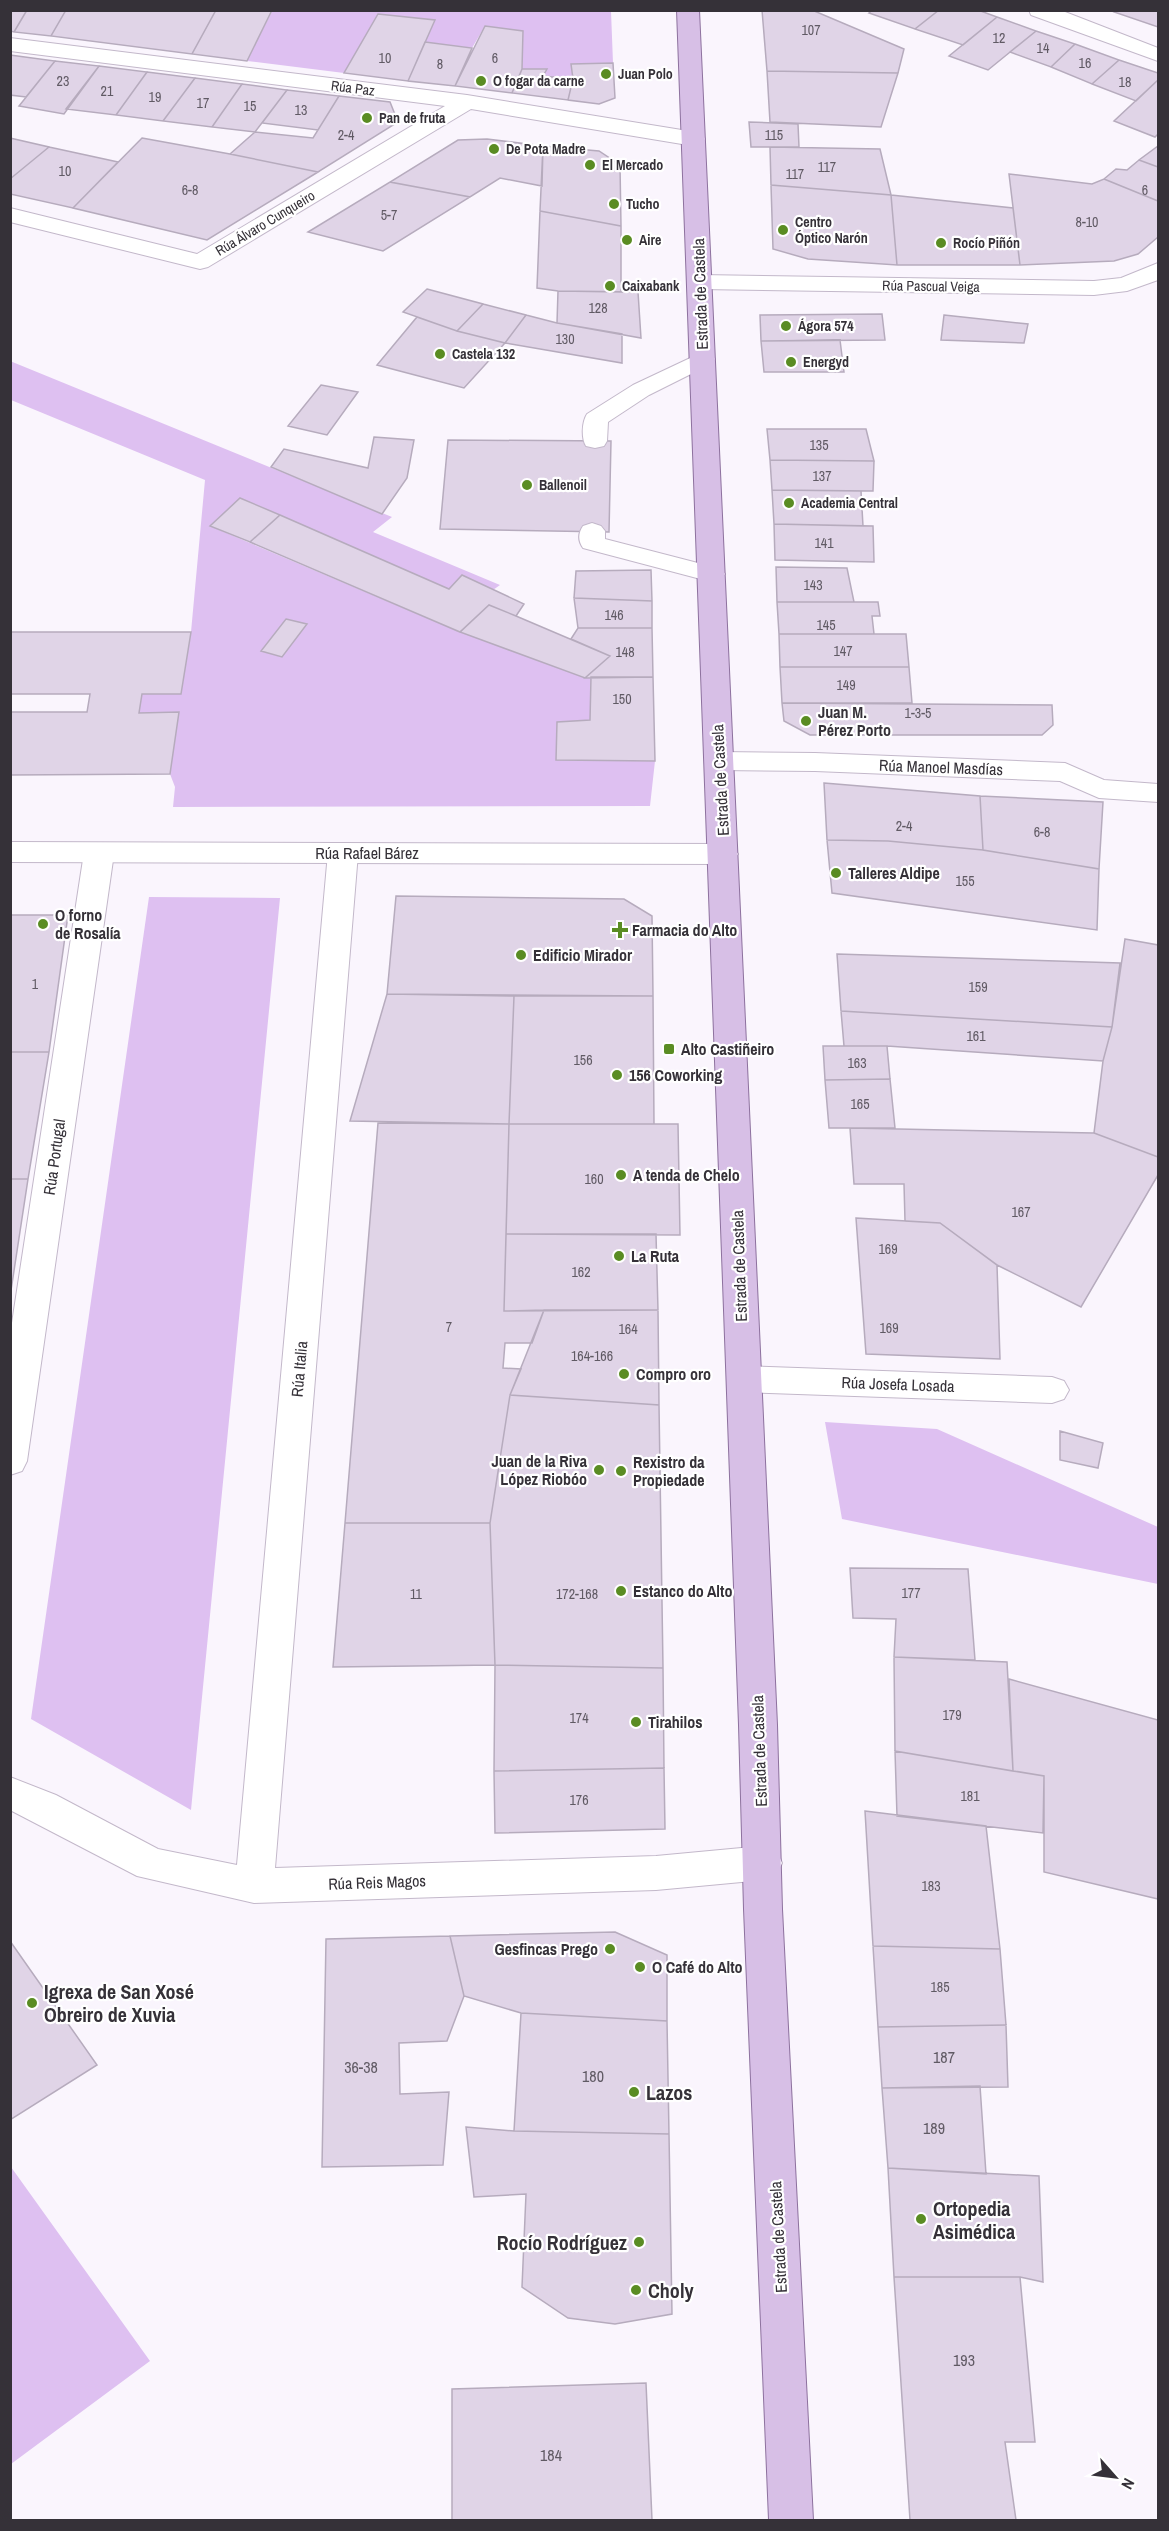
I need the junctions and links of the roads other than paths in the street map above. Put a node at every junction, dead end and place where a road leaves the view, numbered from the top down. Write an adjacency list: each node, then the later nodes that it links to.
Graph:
1 (688, 10): 6 (main road, Estrada de Castela)
2 (1039, 10): 4 (street)
3 (10, 44): 5 (street, Rúa Paz)
4 (1158, 56)
5 (467, 102): 6 (street, Rúa Paz); 7 (street, Rúa Álvaro Cunqueiro)
6 (694, 139): 9 (main road, Estrada de Castela)
7 (10, 215)
8 (1158, 270): 9 (street, Rúa Pascual Veiga)
9 (700, 282): 10 (main road, Estrada de Castela)
10 (703, 359): 11 (lane); 13 (main road, Estrada de Castela)
11 (595, 441)
12 (592, 531): 13 (lane)
13 (712, 574): 14 (main road, Estrada de Castela)
14 (719, 761): 15 (street, Rúa Manoel Masdías); 19 (main road, Estrada de Castela)
15 (1158, 793)
16 (10, 852): 17 (street, Rúa Rafael Bárez)
17 (99, 853): 18 (street, Rúa Rafael Bárez); 22 (street, Rúa Portugal)
18 (343, 853): 19 (street, Rúa Rafael Bárez); 26 (street, Rúa Italia)
19 (723, 854): 20 (main road, Estrada de Castela)
20 (744, 1379): 21 (street, Rúa Josefa Losada); 25 (main road, Estrada de Castela)
21 (1052, 1390)
22 (14, 1399): 23 (street, Rúa Portugal)
23 (10, 1461)
24 (10, 1793): 26 (street, Rúa Reis Magos)
25 (763, 1863): 26 (street, Rúa Reis Magos); 27 (main road, Estrada de Castela)
26 (254, 1886)
27 (791, 2520)

